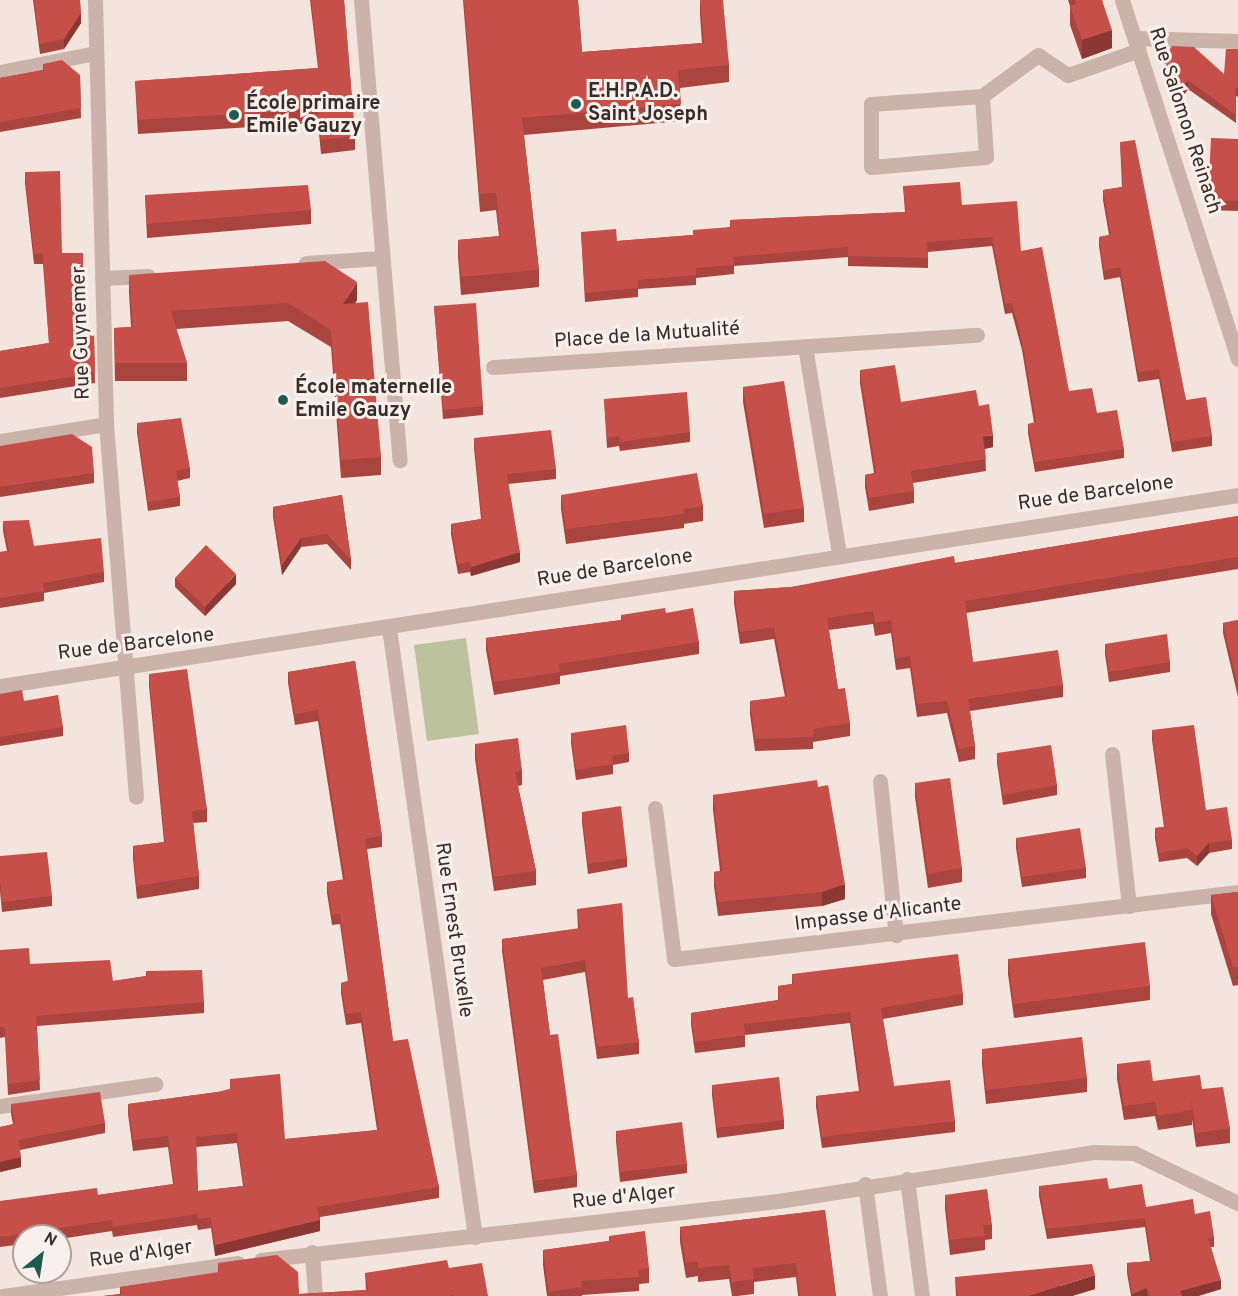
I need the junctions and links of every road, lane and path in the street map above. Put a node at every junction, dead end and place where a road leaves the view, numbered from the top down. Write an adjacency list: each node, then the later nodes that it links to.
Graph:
1 (95, 0): 6 (street, Rue Guynemer)
2 (361, 0): 9 (street)
3 (1122, 0): 5 (street, Rue Salomon Reinach)
4 (1238, 41): 5 (street)
5 (1137, 44): 8 (street); 14 (street, Rue Salomon Reinach)
6 (96, 53): 7 (street); 12 (street, Rue Guynemer)
7 (0, 72)
8 (982, 96): 8 (street)
9 (381, 258): 10 (street); 20 (street)
10 (288, 265)
11 (171, 274): 12 (street)
12 (102, 278): 18 (street, Rue Guynemer)
13 (976, 334): 15 (street, Place de la Mutualité)
14 (1236, 343): 16 (street, Rue Salomon Reinach)
15 (805, 346): 17 (street, Place de la Mutualité); 22 (street)
16 (1238, 359)
17 (493, 367)
18 (106, 424): 19 (street); 24 (street, Rue Guynemer)
19 (0, 441)
20 (400, 460)
21 (1238, 495): 22 (street, Rue de Barcelone)
22 (839, 554): 23 (street, Rue de Barcelone)
23 (389, 628): 24 (street, Rue de Barcelone); 38 (street, Rue Ernest Bruxelle)
24 (125, 665): 25 (street, Rue de Barcelone); 28 (street, Rue Guynemer)
25 (0, 686)
26 (1112, 753): 31 (street)
27 (880, 781): 32 (street)
28 (136, 797)
29 (655, 808): 32 (street, Impasse d'Alicante)
30 (1238, 892): 31 (street, Impasse d'Alicante)
31 (1129, 906): 32 (street, Impasse d'Alicante)
32 (896, 934)
33 (155, 1084): 34 (street)
34 (0, 1106)
35 (907, 1179): 36 (street, Rue d'Alger); 37 (street, Rue d'Alger); 43 (street)
36 (866, 1184): 38 (street, Rue d'Alger); 42 (street)
37 (1238, 1203)
38 (475, 1237): 39 (street, Rue d'Alger)
39 (312, 1252): 40 (street, Rue d'Alger); 41 (street)
40 (3, 1296)
41 (315, 1296)
42 (880, 1296)
43 (921, 1296)

